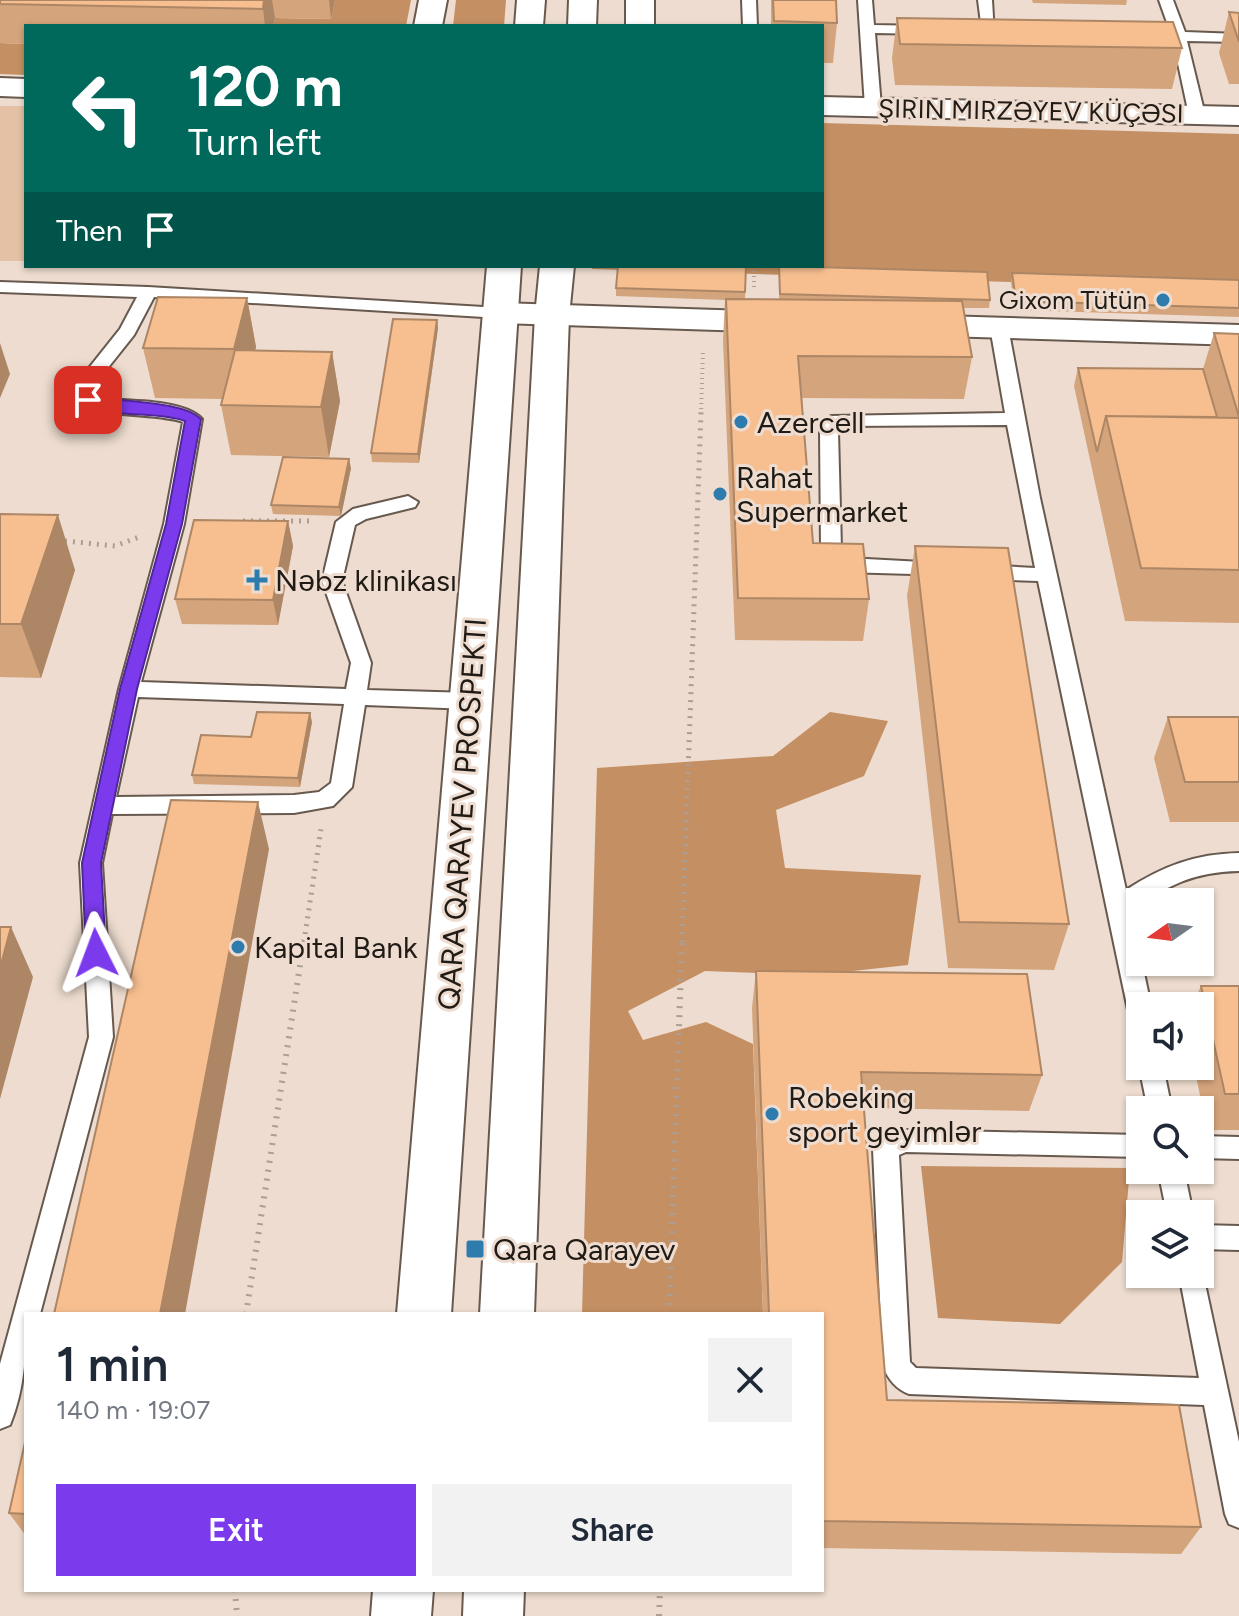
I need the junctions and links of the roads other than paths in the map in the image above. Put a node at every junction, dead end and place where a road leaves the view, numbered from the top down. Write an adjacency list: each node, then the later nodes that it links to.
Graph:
1 (433, 0): 9 (street)
2 (531, 0): 10 (main road)
3 (583, 0): 11 (main road)
4 (640, 0): 12 (street)
5 (749, 0): 13 (lane)
6 (865, 0): 14 (lane)
7 (985, 0): 16 (lane)
8 (1166, 0): 18 (lane)
9 (428, 24)
10 (529, 24)
11 (582, 24)
12 (640, 24)
13 (750, 24)
14 (867, 29): 15 (lane); 23 (lane)
15 (944, 30)
16 (989, 31)
17 (1131, 35): 18 (lane)
18 (1179, 36): 19 (lane); 24 (lane)
19 (1239, 38)
20 (0, 87): 21 (main road)
21 (24, 88)
22 (824, 106): 23 (street, ŞIRIN MIRZƏYEV KÜÇƏSI)
23 (873, 107): 24 (street, ŞIRIN MIRZƏYEV KÜÇƏSI)
24 (1197, 115): 25 (street, ŞIRIN MIRZƏYEV KÜÇƏSI)
25 (1239, 116)
26 (504, 268): 30 (main road, QARA QARAYEV PROSPEKTI)
27 (557, 268): 31 (main road, QARA QARAYEV PROSPEKTI)
28 (0, 287): 29 (lane)
29 (148, 292): 30 (lane); 39 (lane)
30 (500, 313): 31 (street); 41 (main road, QARA QARAYEV PROSPEKTI)
31 (552, 316): 32 (street); 54 (main road, QARA QARAYEV PROSPEKTI)
32 (812, 323)
33 (874, 324): 34 (street)
34 (999, 327): 35 (street); 36 (lane)
35 (1239, 335)
36 (1014, 419): 38 (lane); 38 (lane)
37 (408, 502): 40 (lane)
38 (1046, 575): 44 (lane)
39 (129, 689): 40 (lane); 42 (lane)
40 (357, 697): 41 (lane); 42 (lane)
41 (471, 701): 53 (main road, QARA QARAYEV PROSPEKTI)
42 (103, 806): 52 (lane)
43 (1239, 862): 44 (lane)
44 (1120, 906): 45 (lane)
45 (1137, 992)
46 (1126, 1146): 56 (lane)
47 (1214, 1147): 48 (lane)
48 (1239, 1148)
49 (1214, 1237): 50 (lane)
50 (1239, 1238)
51 (1195, 1288): 56 (lane)
52 (27, 1312)
53 (424, 1312)
54 (507, 1312)
55 (24, 1324): 57 (lane)
56 (1215, 1392): 58 (lane)
57 (0, 1415)
58 (1239, 1514)
59 (403, 1592): 61 (main road)
60 (494, 1592): 62 (main road)
61 (401, 1616)
62 (493, 1616)

